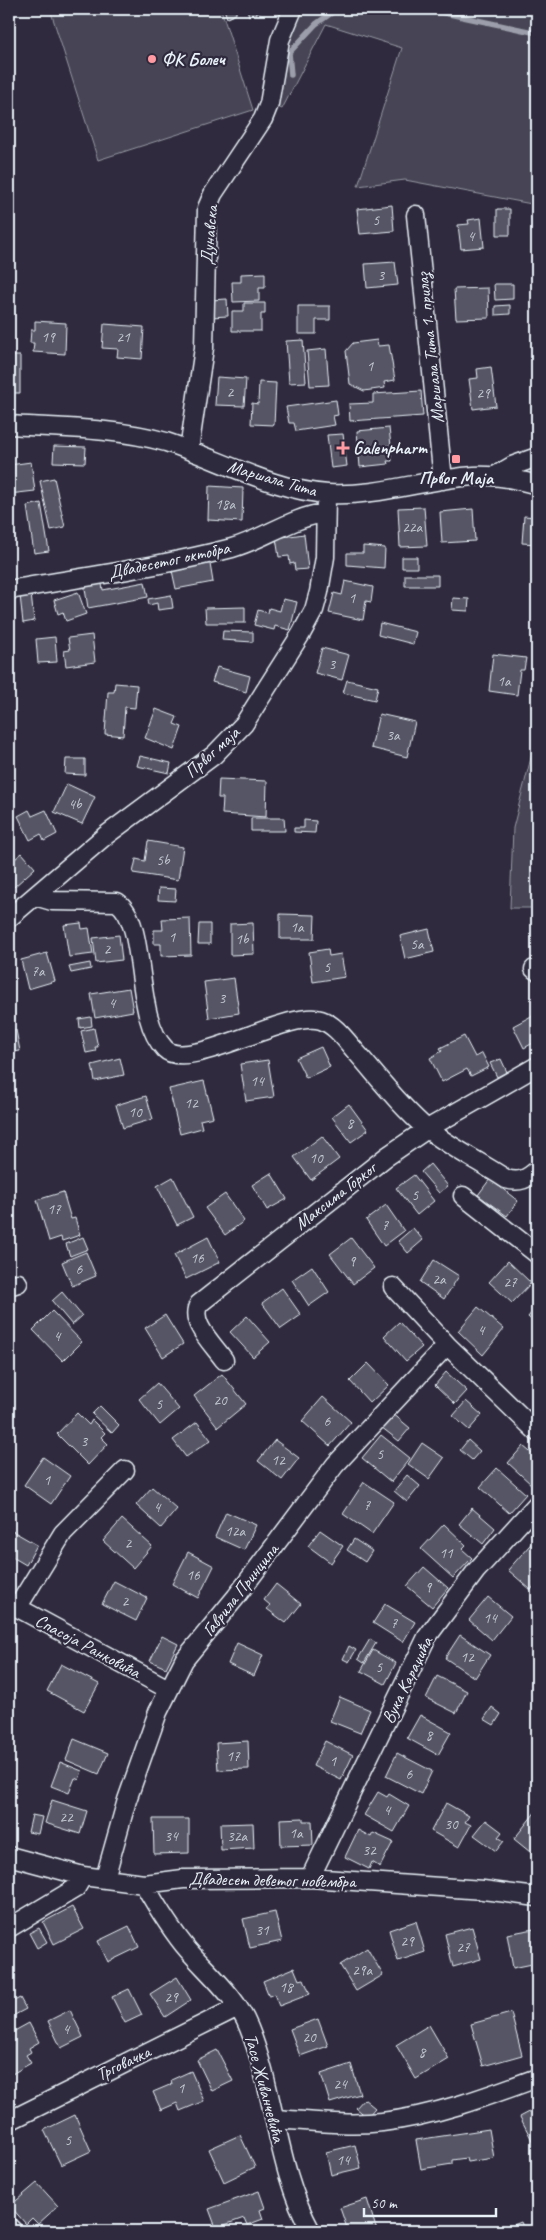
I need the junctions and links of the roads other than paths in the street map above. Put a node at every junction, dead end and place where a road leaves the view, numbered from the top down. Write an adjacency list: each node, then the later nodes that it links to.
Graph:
1 (293, 9): 4 (street, Дунавска)
2 (416, 215): 7 (street, Маршала Тита 1. прилаз)
3 (9, 425): 4 (street, Маршала Тита)
4 (189, 450): 9 (street, Маршала Тита)
5 (537, 457): 6 (street)
6 (495, 476): 7 (street, Маршала Тита); 8 (street, Маршала Тита)
7 (443, 480): 9 (street, Маршала Тита)
8 (537, 485)
9 (326, 494): 10 (street, Првог маја)
10 (325, 513): 11 (street, Двадесетог октобра); 12 (street, Првог маја)
11 (9, 590)
12 (35, 896): 13 (street, Првог маја); 15 (street)
13 (9, 918)
14 (537, 1066): 15 (street, Максима Горког)
15 (427, 1129): 16 (street); 21 (street, Максима Горког)
16 (537, 1170)
17 (463, 1196): 18 (street)
18 (537, 1254)
19 (393, 1287): 20 (street)
20 (448, 1345): 22 (street); 26 (street, Гаврила Принципа)
21 (224, 1360)
22 (537, 1432)
23 (125, 1470): 25 (street)
24 (537, 1504): 30 (street, Вука Караџића)
25 (13, 1606): 26 (street, Спасоја Ранковића)
26 (168, 1689): 29 (street, Гаврила Принципа)
27 (9, 1856): 28 (street, Двадесет деветог новембра)
28 (82, 1876): 29 (street, Двадесет деветог новембра); 33 (street)
29 (105, 1878): 31 (street, Двадесет деветог новембра)
30 (310, 1878): 31 (street, Двадесет деветог новембра); 32 (street, Двадесет деветог новембра)
31 (144, 1884): 34 (street, Тасе Живанчевића)
32 (537, 1897)
33 (9, 1928)
34 (238, 2007): 36 (street, Тасе Живанчевића); 37 (street, Трговачка)
35 (537, 2078): 36 (street)
36 (275, 2119): 40 (street, Тасе Живанчевића)
37 (9, 2120)
38 (9, 2226): 39 (street)
39 (13, 2231)
40 (311, 2231)

